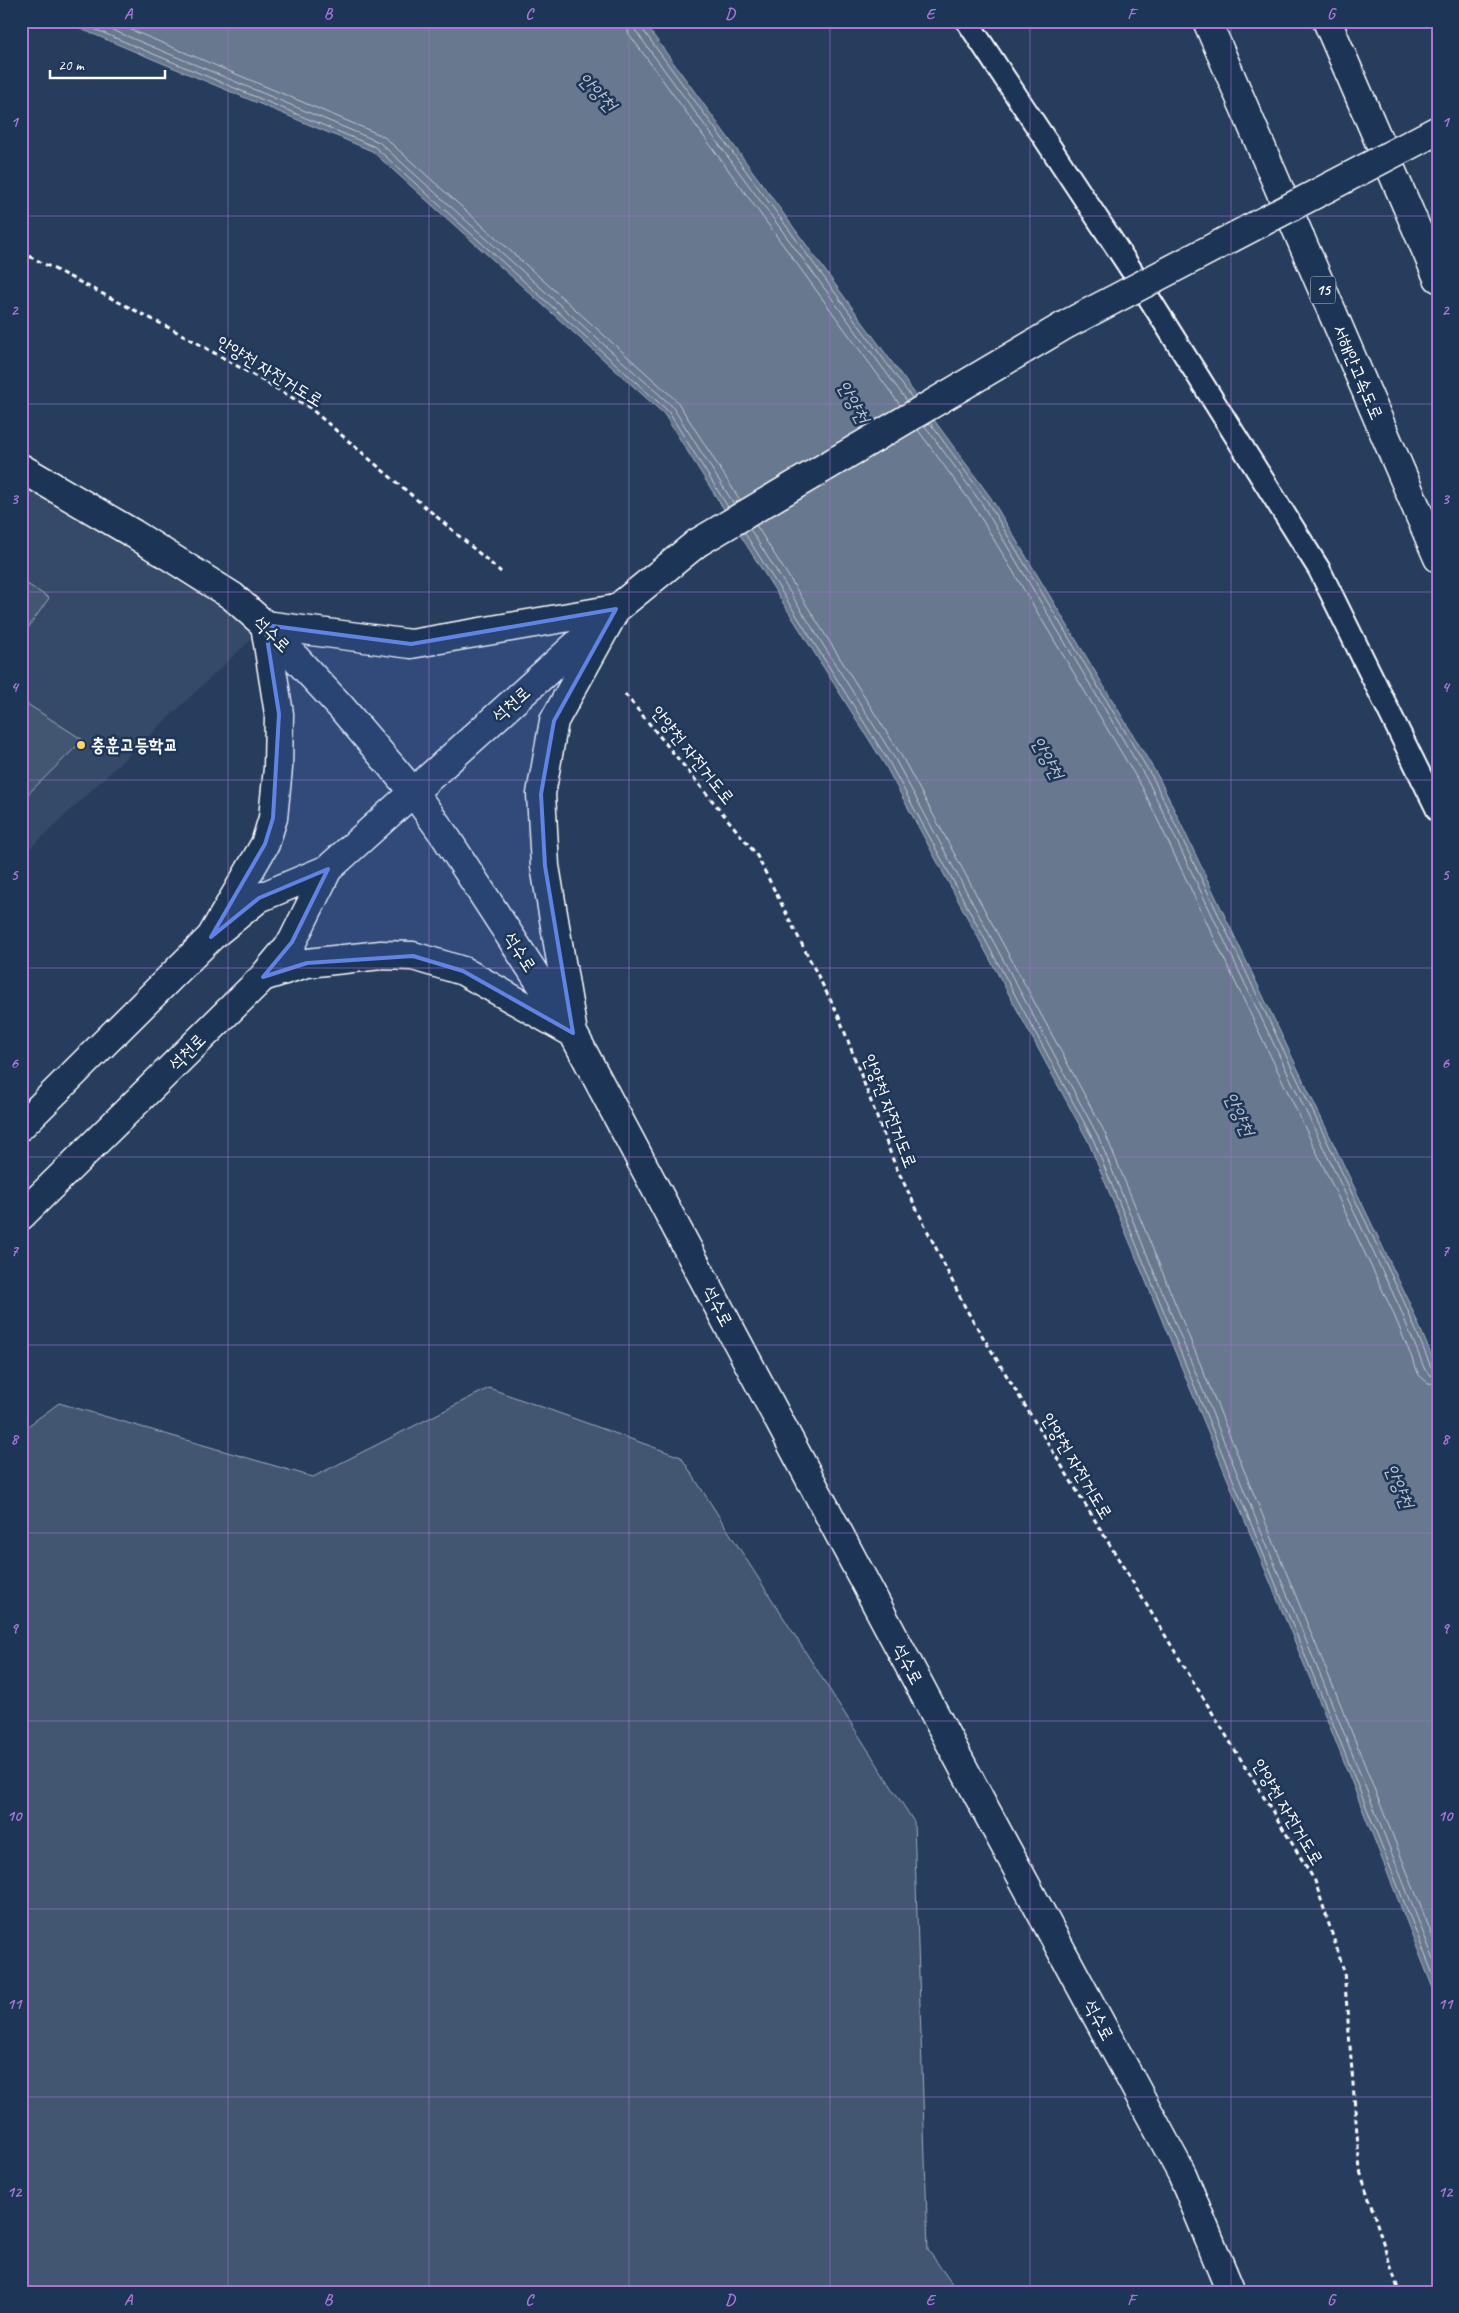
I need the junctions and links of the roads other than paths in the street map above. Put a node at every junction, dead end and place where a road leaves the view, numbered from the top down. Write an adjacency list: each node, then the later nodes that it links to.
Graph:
1 (967, 21): 11 (lane)
2 (1207, 21): 7 (main road, 서해안고속도로 / 15)
3 (1327, 21): 5 (main road)
4 (1438, 130): 8 (main road, 석천로, bridge)
5 (1438, 278)
6 (21, 468): 9 (main road, 석수로)
7 (1438, 558)
8 (616, 609): 9 (main road); 10 (main road, 석천로); 15 (main road)
9 (265, 625): 10 (main road, 석수로); 13 (main road)
10 (414, 793): 12 (main road, 석천로); 15 (main road, 석수로)
11 (1438, 811)
12 (328, 868): 13 (main road, 석천로); 14 (main road, 석천로)
13 (211, 937): 16 (main road, 석천로)
14 (263, 977): 15 (main road); 17 (main road, 석천로)
15 (573, 1033): 18 (main road, 석수로)
16 (21, 1126)
17 (21, 1216)
18 (1230, 2292)

